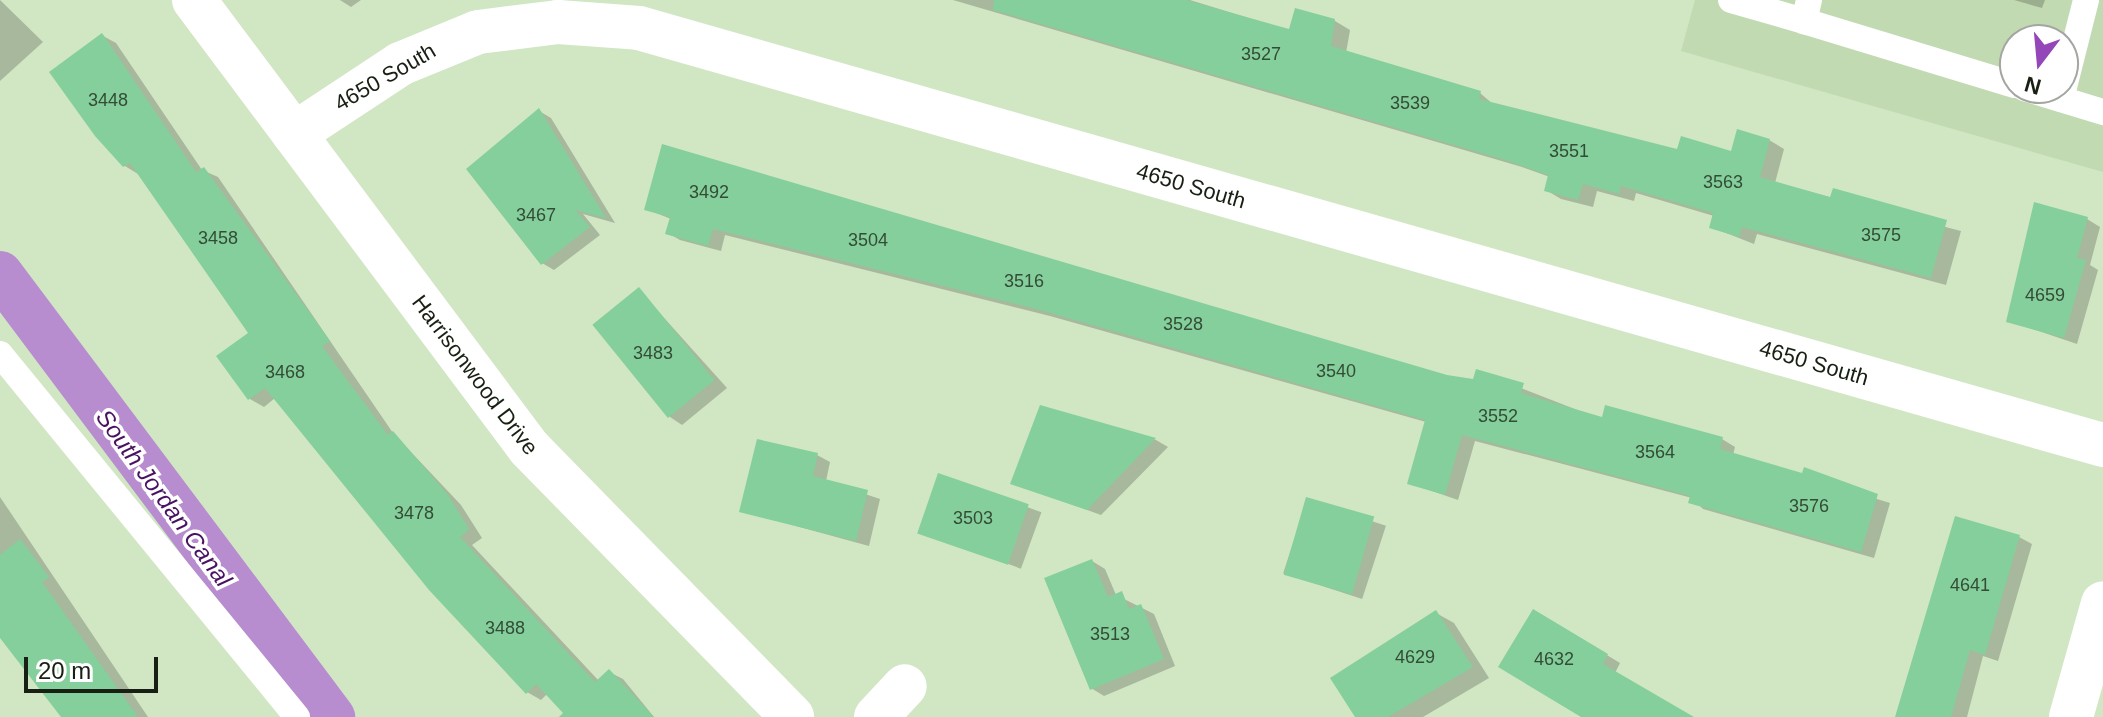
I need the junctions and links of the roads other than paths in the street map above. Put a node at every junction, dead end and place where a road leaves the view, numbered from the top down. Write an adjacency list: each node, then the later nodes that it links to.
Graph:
1 (194, 0): 9 (street, Harrisonwood Drive)
2 (1731, 0): 4 (lane)
3 (2086, 0): 5 (lane)
4 (1807, 10): 6 (lane)
5 (2079, 28)
6 (1999, 79)
7 (2077, 104): 8 (lane)
8 (2103, 112)
9 (294, 134): 11 (street, 4650 South); 14 (street, Harrisonwood Drive)
10 (0, 354): 13 (lane)
11 (2103, 445)
12 (2103, 603): 15 (street)
13 (297, 717)
14 (792, 717)
15 (2071, 717)

